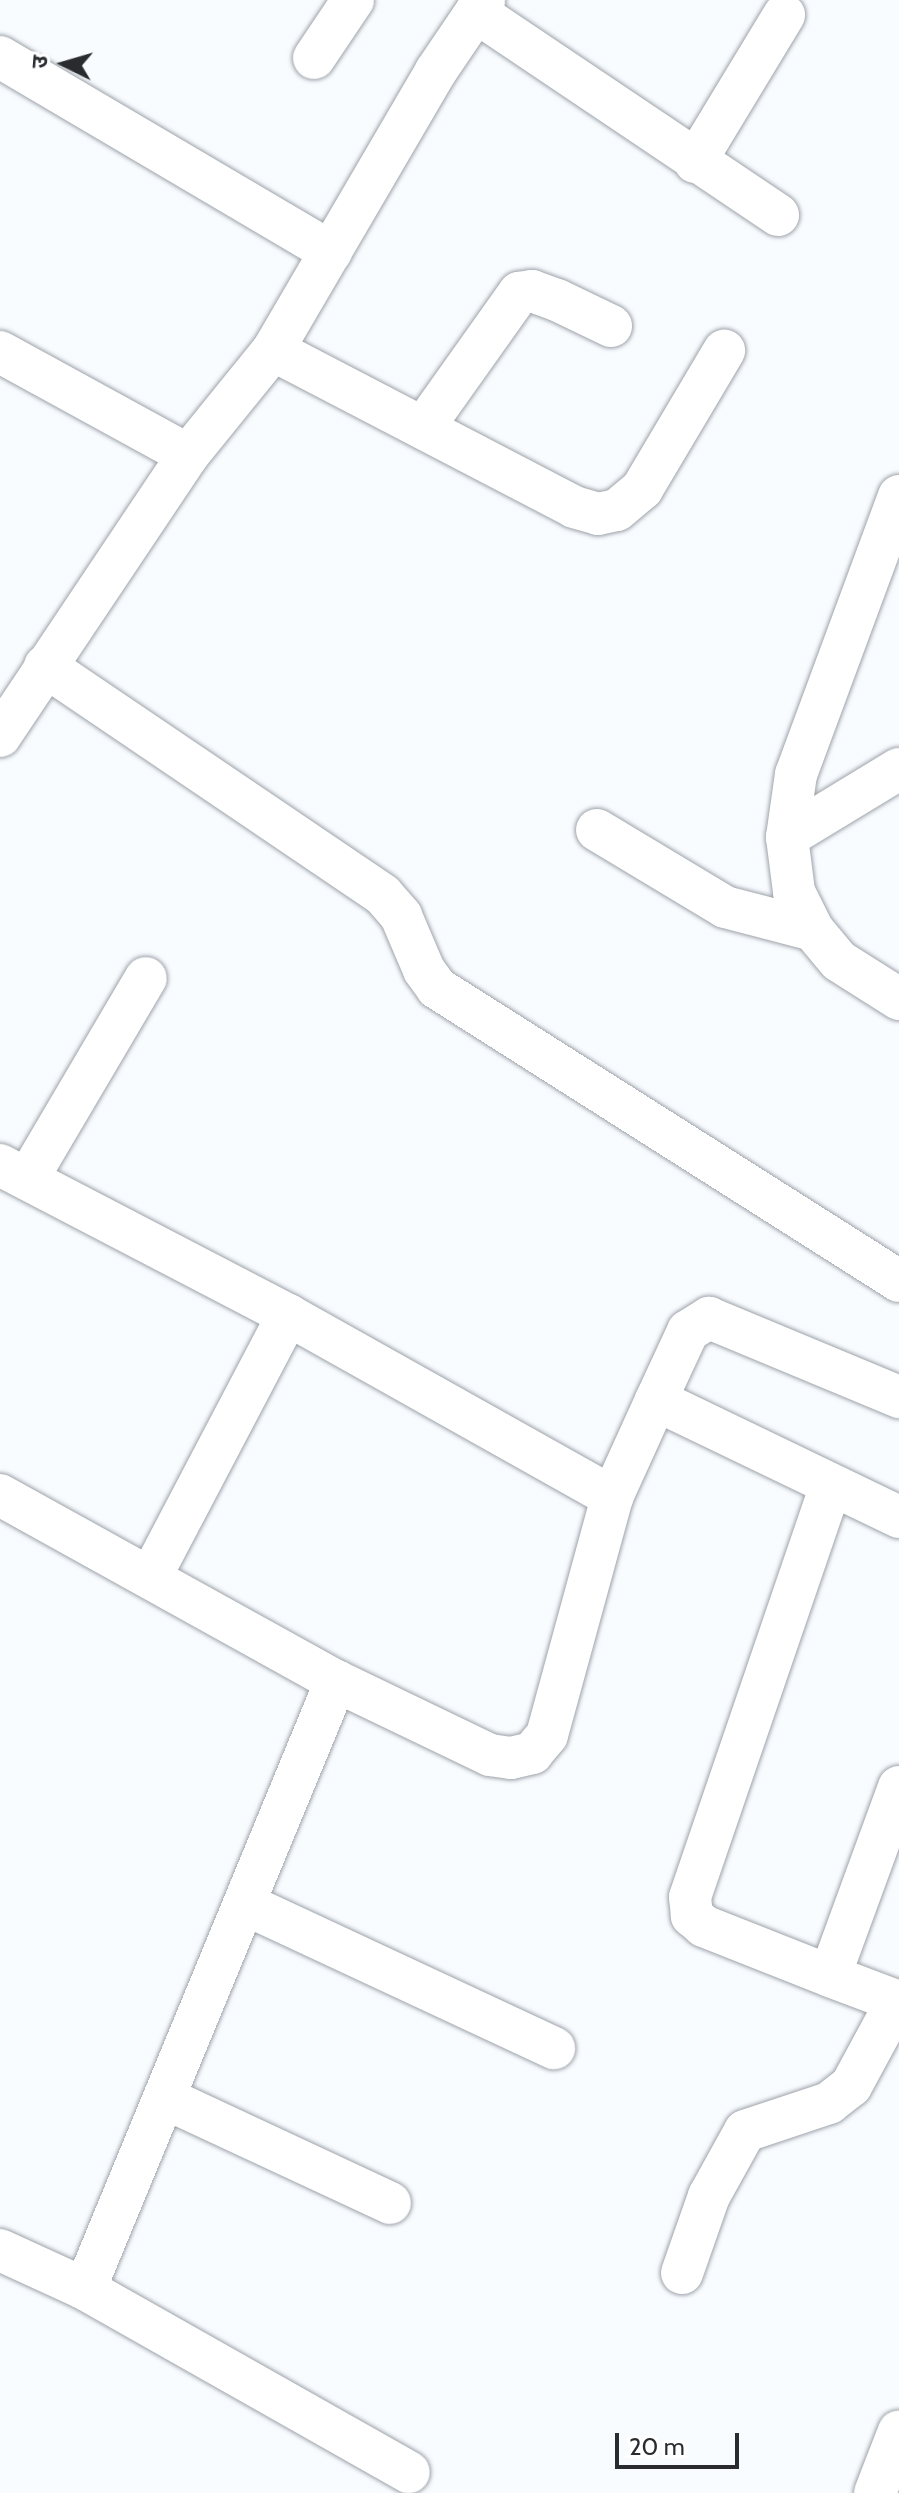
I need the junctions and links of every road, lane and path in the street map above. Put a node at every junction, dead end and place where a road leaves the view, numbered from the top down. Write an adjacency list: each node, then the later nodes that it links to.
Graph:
1 (353, 0): 5 (street)
2 (480, 6): 6 (street); 8 (street)
3 (784, 15): 6 (street)
4 (0, 57): 8 (street)
5 (314, 58)
6 (695, 162): 7 (street)
7 (778, 215)
8 (331, 252): 10 (street)
9 (611, 326): 13 (street)
10 (273, 350): 13 (street); 14 (street)
11 (724, 351): 13 (street)
12 (0, 352): 14 (street)
13 (423, 428)
14 (188, 455): 16 (street)
15 (899, 496): 20 (street)
16 (45, 666): 17 (street); 25 (street)
17 (0, 736)
18 (899, 769): 20 (street)
19 (597, 830): 21 (street)
20 (787, 837): 21 (street)
21 (813, 930): 23 (street)
22 (146, 978): 24 (street)
23 (899, 999)
24 (14, 1172): 26 (street)
25 (899, 1281)
26 (288, 1315): 31 (street); 33 (street)
27 (899, 1397): 28 (street)
28 (656, 1400): 29 (street); 31 (street)
29 (831, 1485): 32 (street); 37 (street)
30 (0, 1495): 33 (street)
31 (612, 1497): 34 (street)
32 (899, 1517)
33 (151, 1576): 34 (street)
34 (336, 1681): 36 (street)
35 (899, 1787): 37 (street)
36 (247, 1905): 39 (street); 40 (street)
37 (830, 1976): 38 (street)
38 (898, 2002): 43 (street)
39 (554, 2048)
40 (167, 2099): 41 (street); 44 (street)
41 (390, 2203)
42 (0, 2250): 44 (street)
43 (682, 2273)
44 (85, 2289): 46 (street)
45 (899, 2431): 47 (street)
46 (409, 2472)
47 (875, 2493)

